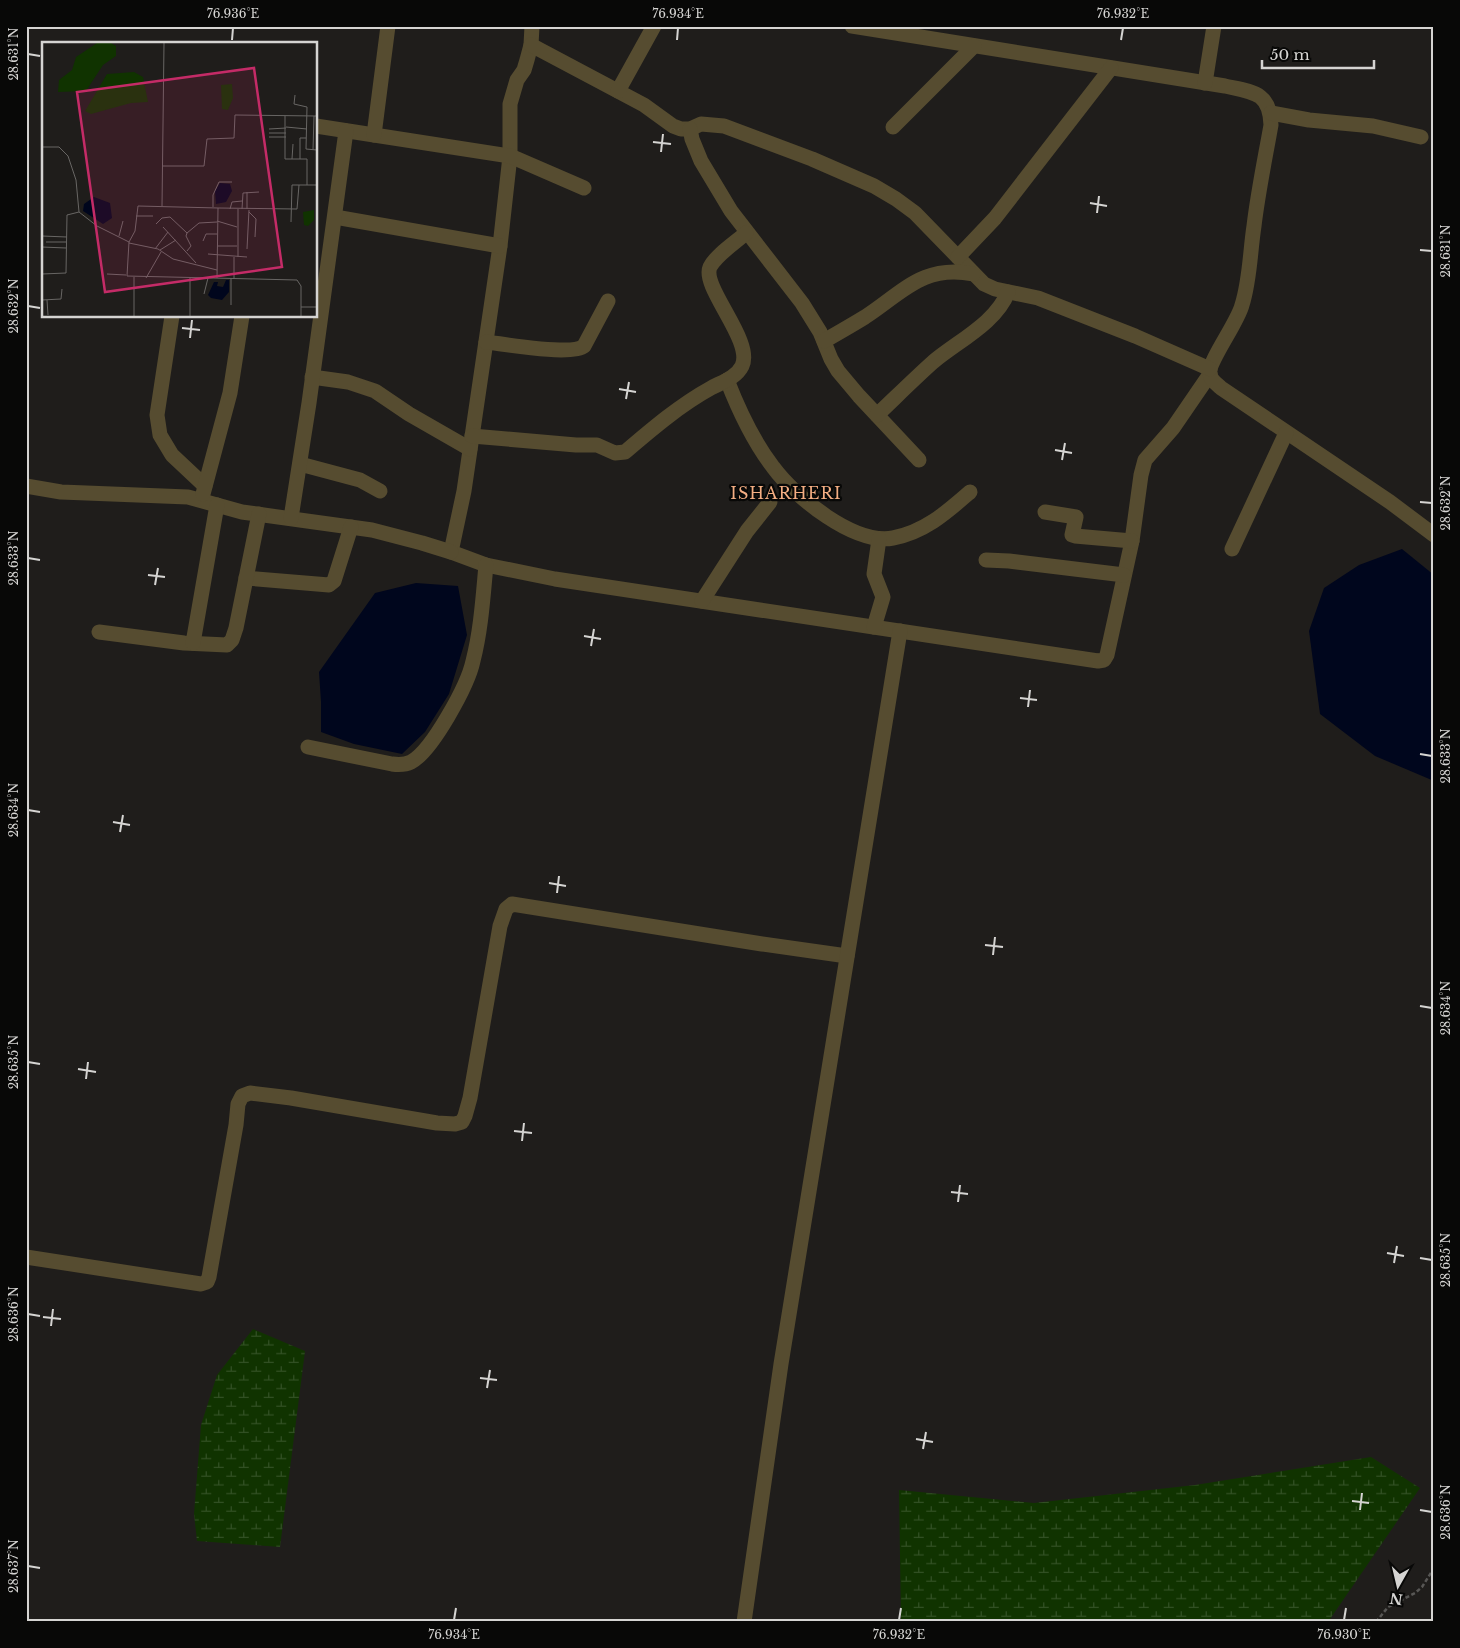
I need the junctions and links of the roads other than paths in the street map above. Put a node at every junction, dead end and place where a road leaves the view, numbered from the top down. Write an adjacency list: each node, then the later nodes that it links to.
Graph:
1 (388, 26): 16 (street)
2 (532, 26): 6 (street)
3 (654, 26): 10 (street)
4 (852, 26): 7 (street)
5 (1214, 26): 9 (street)
6 (530, 46): 10 (street); 18 (street)
7 (974, 46): 8 (street); 13 (street)
8 (1111, 68): 9 (street); 24 (street)
9 (1205, 83): 11 (street)
10 (618, 91): 14 (street)
11 (1270, 113): 17 (street); 34 (street)
12 (318, 126): 15 (street)
13 (893, 127)
14 (690, 129): 21 (street); 24 (street)
15 (346, 131): 16 (street); 20 (street)
16 (374, 135): 18 (street)
17 (1421, 137)
18 (510, 156): 19 (street); 22 (street)
19 (584, 188)
20 (335, 217): 22 (street); 23 (street)
21 (746, 233): 32 (street); 36 (street)
22 (500, 246): 33 (street)
23 (323, 257): 28 (street)
24 (958, 257): 25 (street)
25 (973, 274): 26 (street); 32 (street)
26 (1008, 292): 34 (street); 37 (street)
27 (608, 301): 33 (street)
28 (318, 312)
29 (172, 318): 45 (street)
30 (242, 318): 45 (street)
31 (317, 318): 35 (street)
32 (824, 341): 37 (street)
33 (486, 342): 39 (street)
34 (1210, 372): 38 (street); 54 (street)
35 (312, 377): 39 (street); 41 (street)
36 (727, 380): 39 (street); 53 (street)
37 (877, 415): 40 (street)
38 (1286, 433): 52 (street); 55 (street)
39 (471, 443): 56 (street)
40 (919, 460)
41 (300, 464): 43 (street); 50 (street)
42 (26, 486): 45 (street)
43 (380, 491)
44 (970, 492): 53 (street)
45 (203, 493): 47 (street)
46 (770, 502): 61 (street)
47 (217, 504): 49 (street); 65 (street)
48 (1045, 512): 54 (street)
49 (259, 514): 50 (street); 60 (street)
50 (291, 518): 51 (street)
51 (351, 527): 56 (street); 60 (street)
52 (1434, 534)
53 (879, 539): 62 (street)
54 (1132, 541): 59 (street)
55 (1232, 549)
56 (451, 552): 58 (street)
57 (986, 560): 59 (street)
58 (486, 565): 61 (street); 66 (street)
59 (1124, 575): 63 (street)
60 (246, 578): 65 (street)
61 (702, 601): 62 (street)
62 (874, 627): 63 (street)
63 (900, 631): 67 (street)
64 (98, 632): 65 (street)
65 (193, 643)
66 (308, 748)
67 (847, 956): 68 (street); 69 (street)
68 (26, 1257)
69 (744, 1622)

